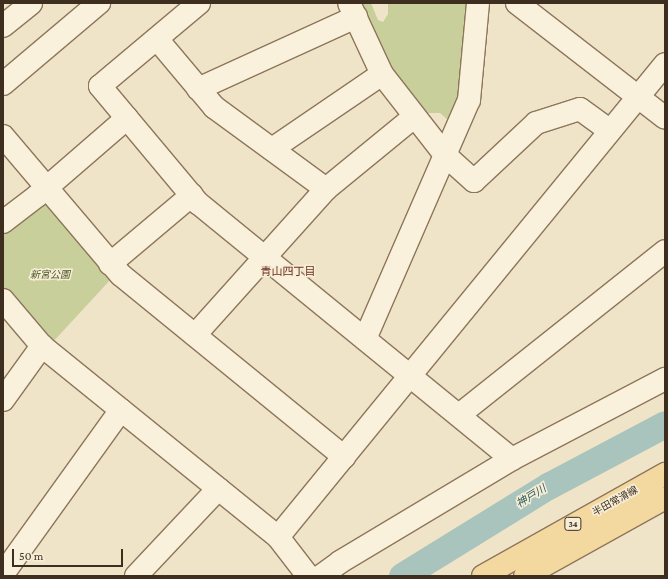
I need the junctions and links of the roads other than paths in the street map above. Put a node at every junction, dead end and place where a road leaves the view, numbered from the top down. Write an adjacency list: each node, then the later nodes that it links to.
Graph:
1 (31, 3): 7 (street)
2 (99, 3): 11 (street)
3 (199, 3): 8 (street)
4 (478, 3): 20 (street)
5 (517, 3): 13 (street)
6 (352, 10): 10 (street); 12 (street)
7 (3, 26)
8 (157, 39): 12 (street); 15 (street)
9 (665, 64): 13 (street)
10 (382, 74): 14 (street); 19 (street)
11 (3, 84)
12 (198, 89): 19 (street)
13 (639, 96): 16 (street); 17 (street)
14 (414, 117): 20 (street); 22 (street)
15 (127, 118): 21 (street); 23 (street)
16 (665, 118)
17 (610, 131): 20 (street); 32 (street)
18 (3, 136): 21 (street)
19 (272, 149): 22 (street)
20 (445, 155): 30 (street)
21 (46, 188): 24 (street); 27 (street)
22 (326, 189): 26 (street)
23 (192, 195): 26 (street); 27 (street)
24 (3, 222)
25 (665, 251): 36 (street)
26 (265, 257): 29 (street); 30 (street)
27 (110, 264): 29 (street)
28 (3, 300): 31 (street)
29 (195, 335): 37 (street)
30 (365, 339): 32 (street)
31 (42, 346): 34 (street); 35 (street)
32 (410, 375): 36 (street); 37 (street)
33 (665, 378): 38 (street)
34 (3, 400)
35 (121, 410): 40 (street); 43 (street)
36 (459, 415): 38 (street)
37 (344, 457): 42 (street)
38 (512, 459): 46 (street)
39 (665, 474): 47 (main road, 半田常滑線 / 34)
40 (218, 489): 42 (street); 44 (street)
41 (665, 498): 48 (main road, 34)
42 (278, 537): 45 (street)
43 (3, 574)
44 (136, 576)
45 (308, 576)
46 (321, 576)
47 (483, 576)
48 (525, 576)

